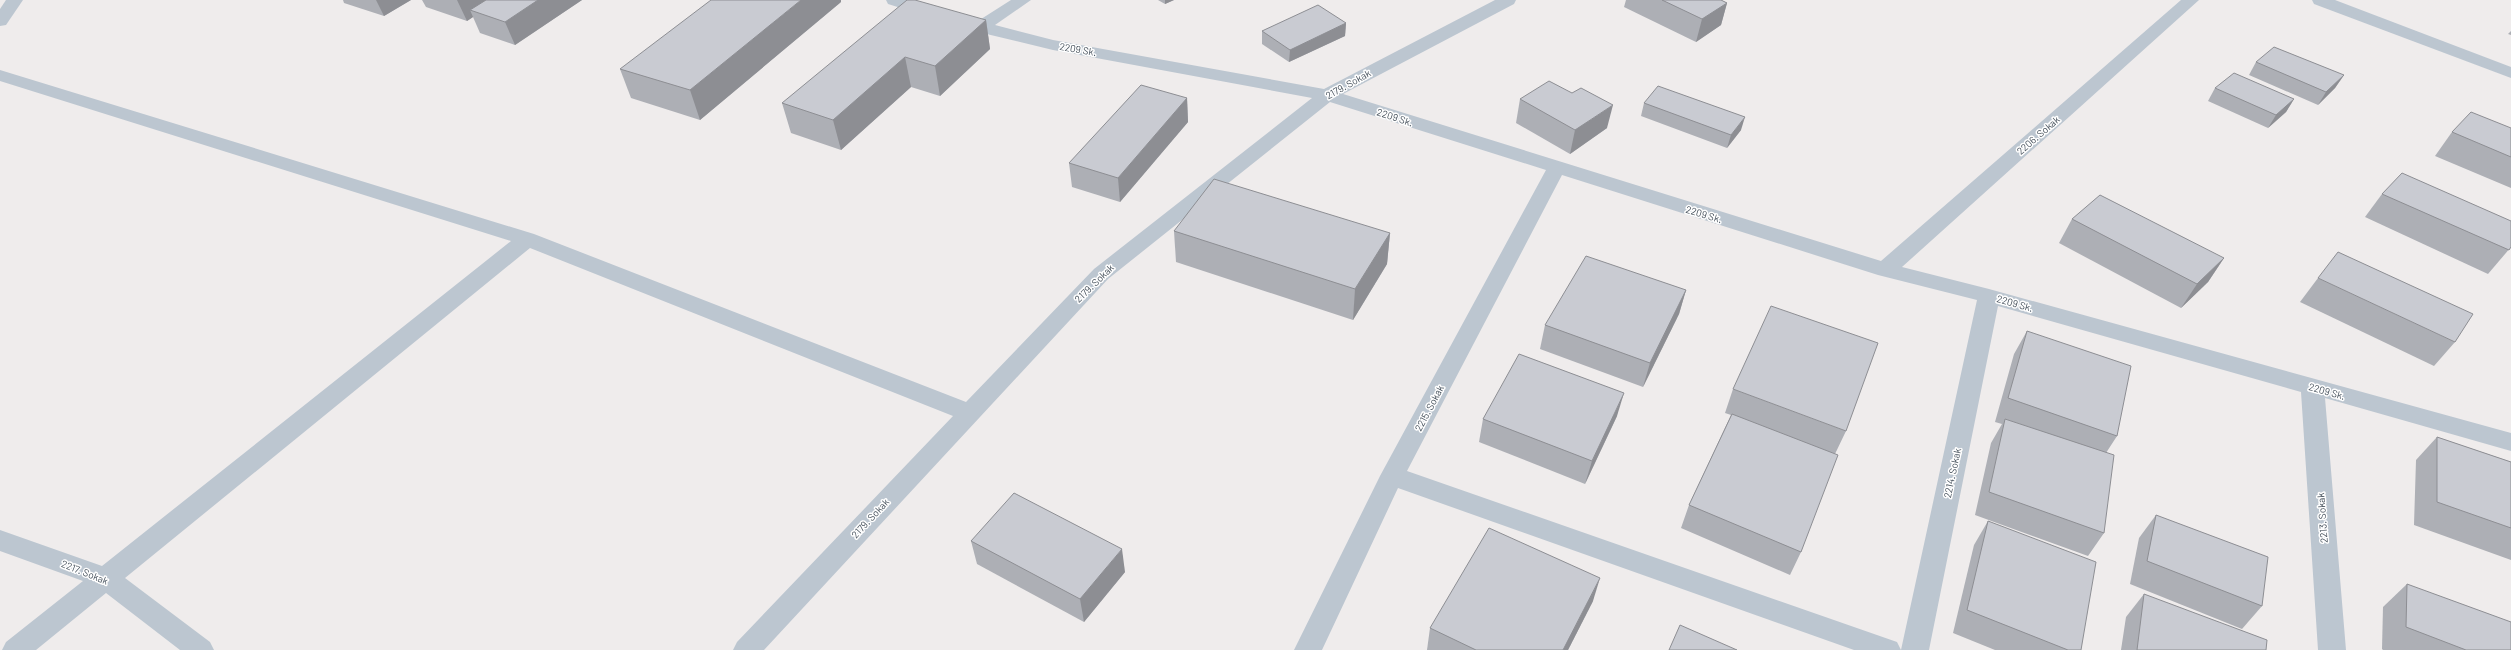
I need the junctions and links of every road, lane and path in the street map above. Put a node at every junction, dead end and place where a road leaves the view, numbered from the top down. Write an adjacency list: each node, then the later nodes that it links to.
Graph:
1 (14, 0): 7 (street)
2 (894, 0): 8 (street, 2209 Sk.)
3 (1024, 0): 8 (street)
4 (1508, 0): 11 (street, 2179. Sokak)
5 (2191, 0): 14 (street, 2206. Sokak)
6 (2320, 0): 9 (street)
7 (0, 21)
8 (980, 27): 11 (street, 2209 Sk.)
9 (2511, 73)
10 (0, 75): 13 (street)
11 (1327, 95): 12 (street, 2209 Sk.); 17 (street, 2179. Sokak)
12 (1556, 169): 14 (street, 2209 Sk.); 19 (street, 2215. Sokak)
13 (527, 238): 17 (street); 21 (street)
14 (1884, 270): 15 (street, 2209 Sk.)
15 (1989, 296): 16 (street, 2209 Sk.); 27 (street, 2214. Sokak)
16 (2312, 386): 18 (street, 2209 Sk.); 28 (street, 2213. Sokak)
17 (969, 413): 24 (street, 2179. Sokak)
18 (2511, 442)
19 (1392, 476): 25 (street, 2215. Sokak); 26 (street)
20 (0, 540): 21 (street, 2217. Sokak)
21 (106, 578): 22 (street); 23 (street, 2217. Sokak)
22 (16, 650)
23 (200, 650)
24 (747, 650)
25 (1308, 650)
26 (1887, 650)
27 (1915, 650)
28 (2332, 650)

